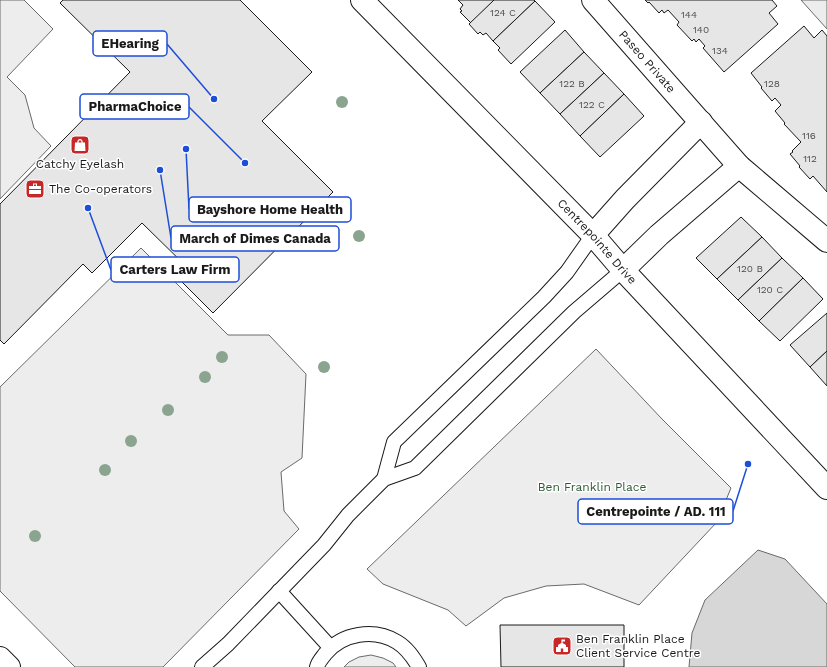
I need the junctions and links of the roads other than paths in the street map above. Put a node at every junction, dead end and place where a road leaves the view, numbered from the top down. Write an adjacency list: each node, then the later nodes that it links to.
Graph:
1 (362, 0): 5 (street, Centrepointe Drive)
2 (593, 0): 3 (street, Paseo Private)
3 (701, 122): 4 (street, Paseo Private); 5 (street)
4 (739, 166): 6 (street, Paseo Private); 7 (street)
5 (593, 235): 7 (street, Centrepointe Drive); 8 (lane)
6 (827, 241)
7 (623, 270): 8 (lane); 9 (street, Centrepointe Drive)
8 (384, 478): 10 (lane)
9 (827, 488)
10 (279, 591): 11 (lane); 14 (lane)
11 (330, 647): 15 (lane); 16 (lane)
12 (0, 658): 13 (street)
13 (9, 667)
14 (202, 667)
15 (317, 667)
16 (419, 667)

